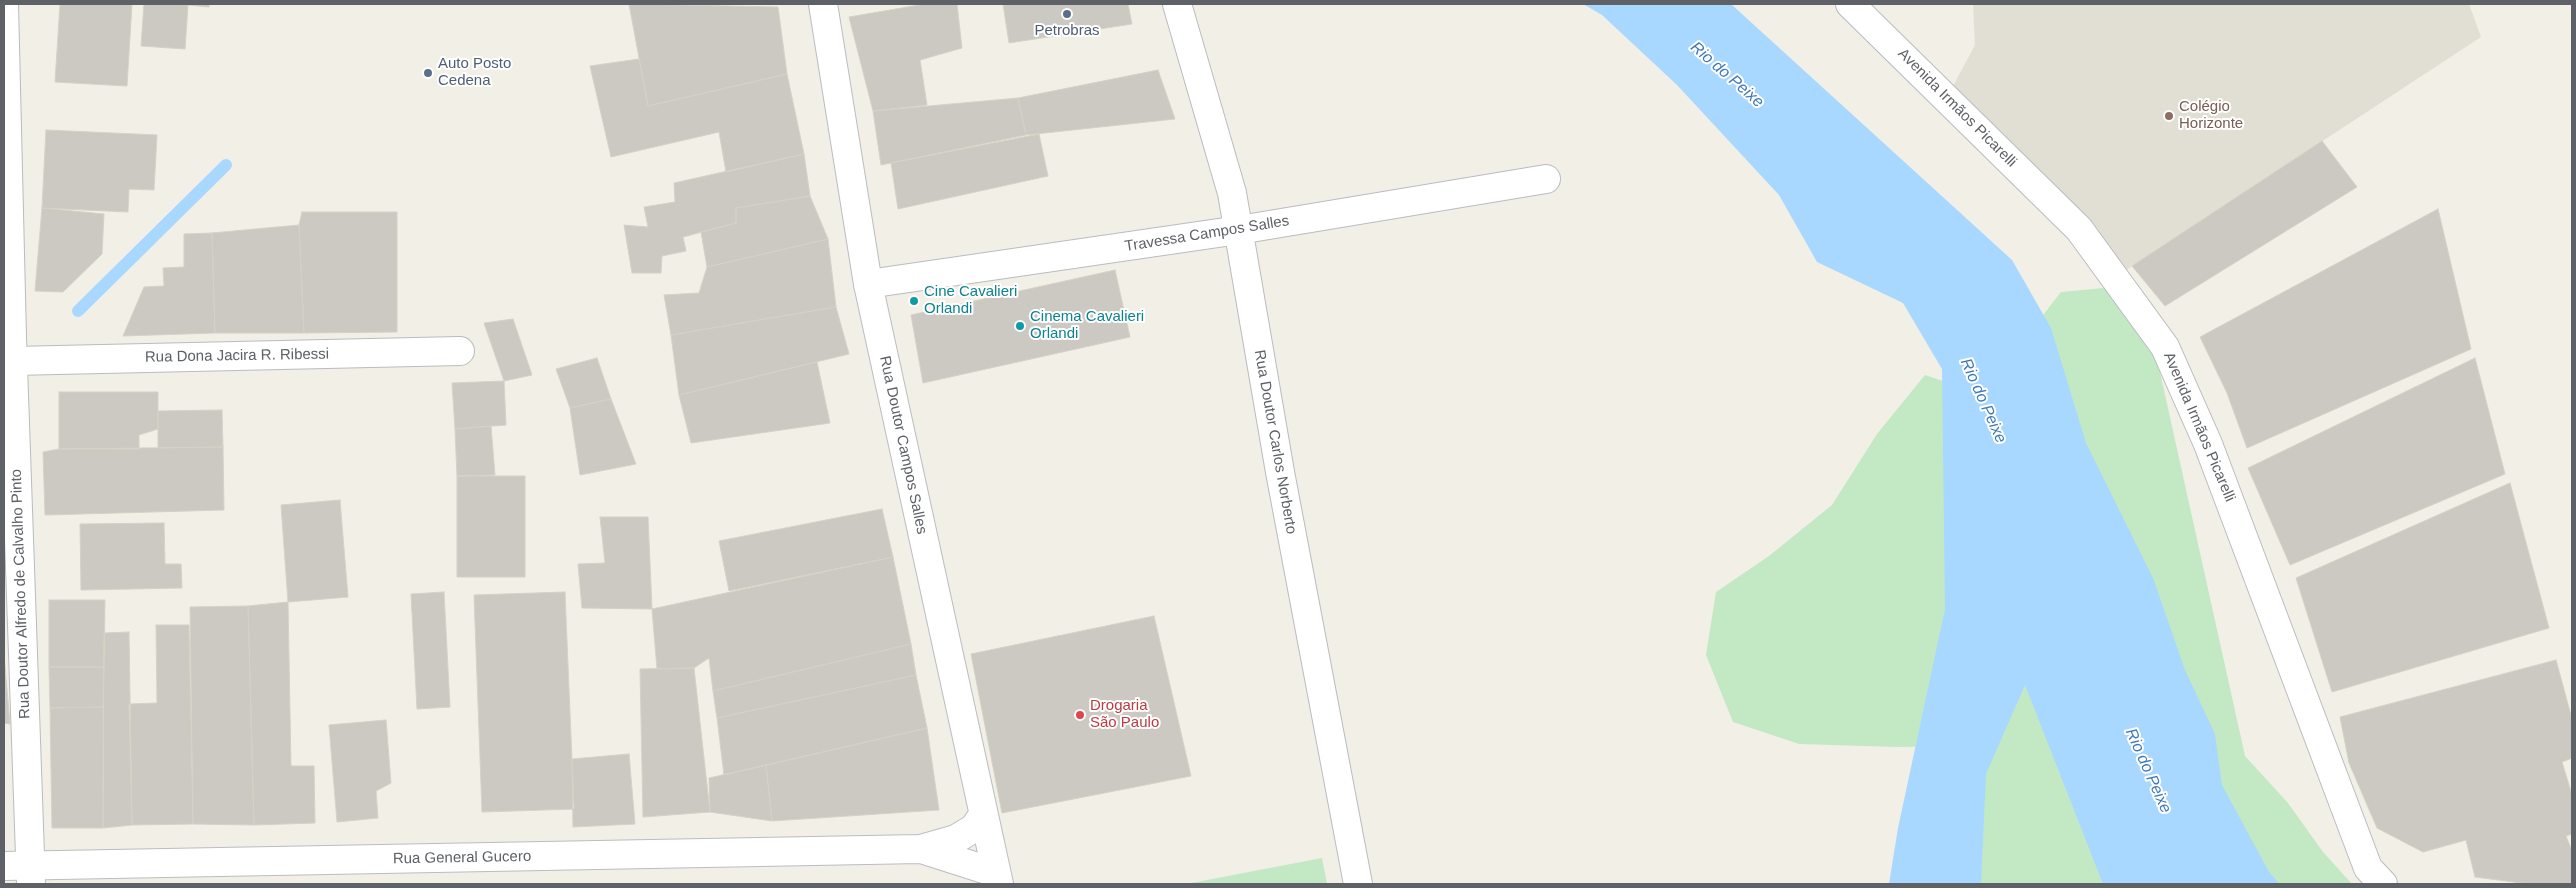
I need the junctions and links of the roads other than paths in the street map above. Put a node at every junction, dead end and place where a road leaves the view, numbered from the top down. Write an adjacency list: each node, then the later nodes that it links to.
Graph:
1 (4, 4): 9 (street, Rua Doutor Alfredo de Calvalho Pinto)
2 (823, 4): 7 (street, Rua Doutor Campos Salles)
3 (1177, 4): 6 (street, Rua Doutor Carlos Norberto)
4 (1850, 4): 16 (street, Avenida Irmãos Picarelli)
5 (1546, 179): 6 (street, Travessa Campos Salles)
6 (1239, 230): 7 (street, Travessa Campos Salles); 15 (street, Rua Doutor Carlos Norberto)
7 (868, 284): 10 (street, Rua Doutor Campos Salles)
8 (460, 351): 9 (street, Rua Dona Jacira R. Ribessi)
9 (13, 361): 13 (street, Rua Doutor Alfredo de Calvalho Pinto)
10 (983, 814): 11 (street, Rua General Gucero); 14 (street, Rua Doutor Campos Salles)
11 (921, 849): 13 (street, Rua General Gucero); 14 (street, Rua General Gucero)
12 (4, 866): 13 (street, Rua General Gucero)
13 (31, 875)
14 (998, 879)
15 (1358, 884)
16 (2383, 884)

